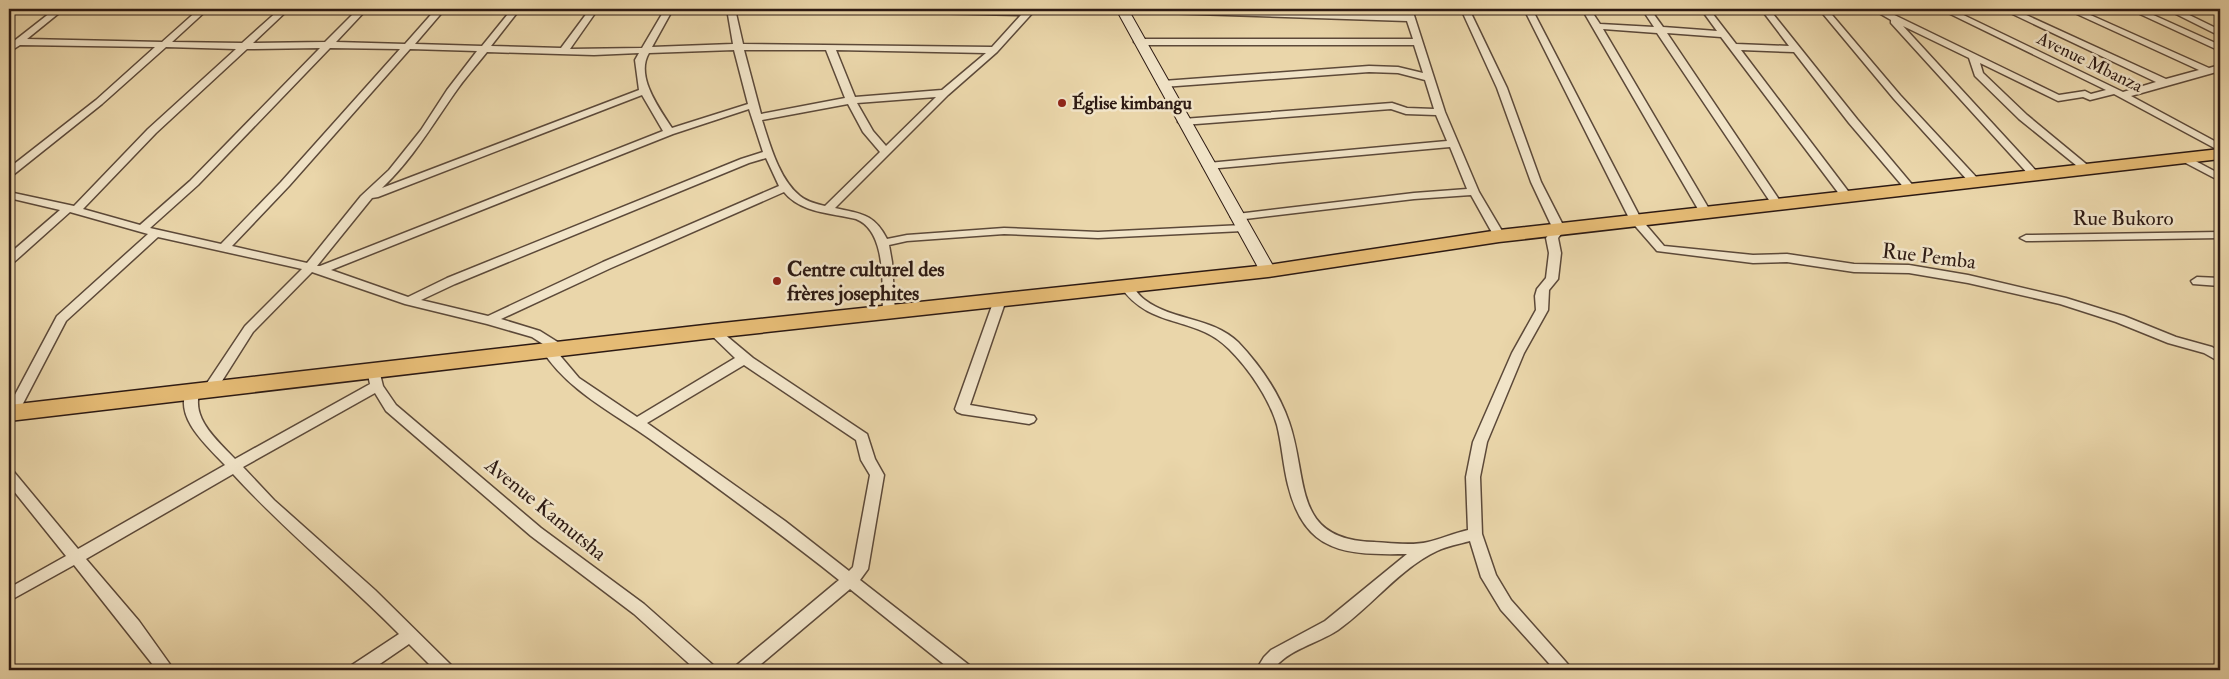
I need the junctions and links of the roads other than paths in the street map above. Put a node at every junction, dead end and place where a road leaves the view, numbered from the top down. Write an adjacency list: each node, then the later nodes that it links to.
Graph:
1 (60, 9): 33 (street)
2 (204, 9): 36 (street)
3 (285, 9): 37 (street)
4 (363, 9): 38 (street)
5 (441, 9): 41 (street)
6 (516, 9): 42 (street)
7 (594, 9): 49 (street)
8 (669, 9): 47 (street)
9 (731, 9): 43 (street)
10 (882, 9): 26 (street)
11 (1122, 9): 34 (main road)
12 (1132, 9): 27 (street)
13 (1465, 9): 90 (street)
14 (1528, 9): 87 (street, Rue Pemba)
15 (1586, 9): 29 (street)
16 (1646, 9): 30 (street)
17 (1705, 9): 32 (street)
18 (1765, 9): 46 (street)
19 (1823, 9): 76 (street)
20 (1876, 9): 28 (street)
21 (1944, 9): 58 (street, Avenue Mbanza)
22 (2006, 9): 54 (street)
23 (2070, 9): 52 (street)
24 (2133, 9): 44 (street)
25 (2170, 9): 31 (street)
26 (1030, 11): 48 (street)
27 (1410, 13): 35 (street)
28 (1890, 16): 50 (street); 74 (street)
29 (1596, 26): 30 (street); 86 (street)
30 (1661, 30): 32 (street); 83 (street)
31 (2220, 33)
32 (1724, 34): 40 (street)
33 (17, 42): 36 (street); 45 (street)
34 (1139, 42): 35 (street); 55 (main road)
35 (1419, 42): 53 (street)
36 (163, 45): 37 (street); 73 (street)
37 (246, 46): 38 (street); 84 (street)
38 (328, 46): 41 (street); 89 (street)
39 (830, 47): 43 (street); 48 (street); 59 (street)
40 (1735, 47): 46 (street); 81 (street)
41 (408, 48): 42 (street); 96 (street)
42 (486, 48): 49 (street); 82 (street)
43 (737, 48): 47 (street); 60 (street)
44 (2220, 48)
45 (9, 49)
46 (1798, 49): 78 (street)
47 (646, 50): 49 (street); 56 (street)
48 (994, 50): 57 (street)
49 (564, 51)
50 (1973, 55): 58 (street); 72 (street)
51 (2220, 68): 52 (street)
52 (2208, 71): 54 (street)
53 (1430, 78): 55 (street); 61 (street)
54 (2165, 82): 58 (street)
55 (1164, 84): 63 (main road)
56 (644, 91): 64 (street); 82 (street)
57 (945, 93): 59 (street); 67 (street)
58 (2119, 93): 66 (street, Avenue Mbanza)
59 (852, 100): 62 (street); 67 (street)
60 (753, 105): 62 (street); 64 (street)
61 (1440, 112): 63 (street); 65 (street)
62 (757, 118): 68 (street)
63 (1184, 122): 71 (main road)
64 (669, 132): 98 (street)
65 (1453, 144): 71 (street); 79 (street)
66 (2220, 148)
67 (886, 152): 85 (street)
68 (769, 154): 77 (street); 104 (street)
69 (2220, 154): 70 (highway)
70 (2184, 158): 72 (highway); 75 (street)
71 (1208, 166): 88 (main road)
72 (2086, 168): 74 (highway)
73 (9, 173)
74 (2034, 174): 76 (highway)
75 (2220, 178)
76 (1974, 181): 78 (highway)
77 (786, 187): 85 (street); 106 (street)
78 (1910, 188): 81 (highway)
79 (1474, 192): 88 (street); 93 (street)
80 (9, 195): 84 (street)
81 (1847, 197): 83 (highway)
82 (365, 198): 98 (street)
83 (1777, 204): 86 (highway)
84 (72, 209): 89 (street); 97 (street)
85 (827, 210): 95 (street)
86 (1706, 214): 87 (highway)
87 (1636, 220): 90 (highway); 109 (street, Rue Pemba)
88 (1240, 222): 95 (street); 99 (main road)
89 (142, 229): 91 (street)
90 (1559, 230): 93 (highway); 118 (street)
91 (156, 233): 96 (street); 113 (street)
92 (2220, 235): 94 (street, Rue Bukoro)
93 (1499, 236): 99 (highway)
94 (2026, 238)
95 (884, 243): 105 (street)
96 (223, 249): 98 (street)
97 (9, 260)
98 (314, 269): 104 (street); 112 (street)
99 (1268, 271): 102 (highway)
100 (2197, 281): 101 (street)
101 (2220, 282)
102 (1126, 286): 103 (highway); 119 (street)
103 (1000, 300): 105 (highway); 114 (street)
104 (409, 301): 106 (street)
105 (889, 313): 107 (highway)
106 (489, 320): 108 (street)
107 (713, 331): 108 (highway); 110 (street)
108 (554, 350): 111 (highway); 115 (street)
109 (2220, 358)
110 (744, 359): 115 (street); 121 (street)
111 (375, 378): 112 (highway); 116 (street); 127 (street, Avenue Kamutsha)
112 (202, 390): 113 (highway); 116 (street)
113 (11, 412)
114 (1029, 419)
115 (636, 423): 121 (street)
116 (235, 465): 120 (street); 123 (street)
117 (9, 476): 120 (street)
118 (1475, 534): 119 (street); 131 (street)
119 (1428, 548): 130 (street)
120 (75, 557): 122 (street); 124 (street)
121 (850, 580): 128 (street); 129 (street)
122 (9, 595)
123 (410, 636): 125 (street); 126 (street)
124 (166, 670)
125 (358, 670)
126 (445, 670)
127 (707, 670)
128 (743, 670)
129 (963, 670)
130 (1264, 670)
131 (1565, 670)

